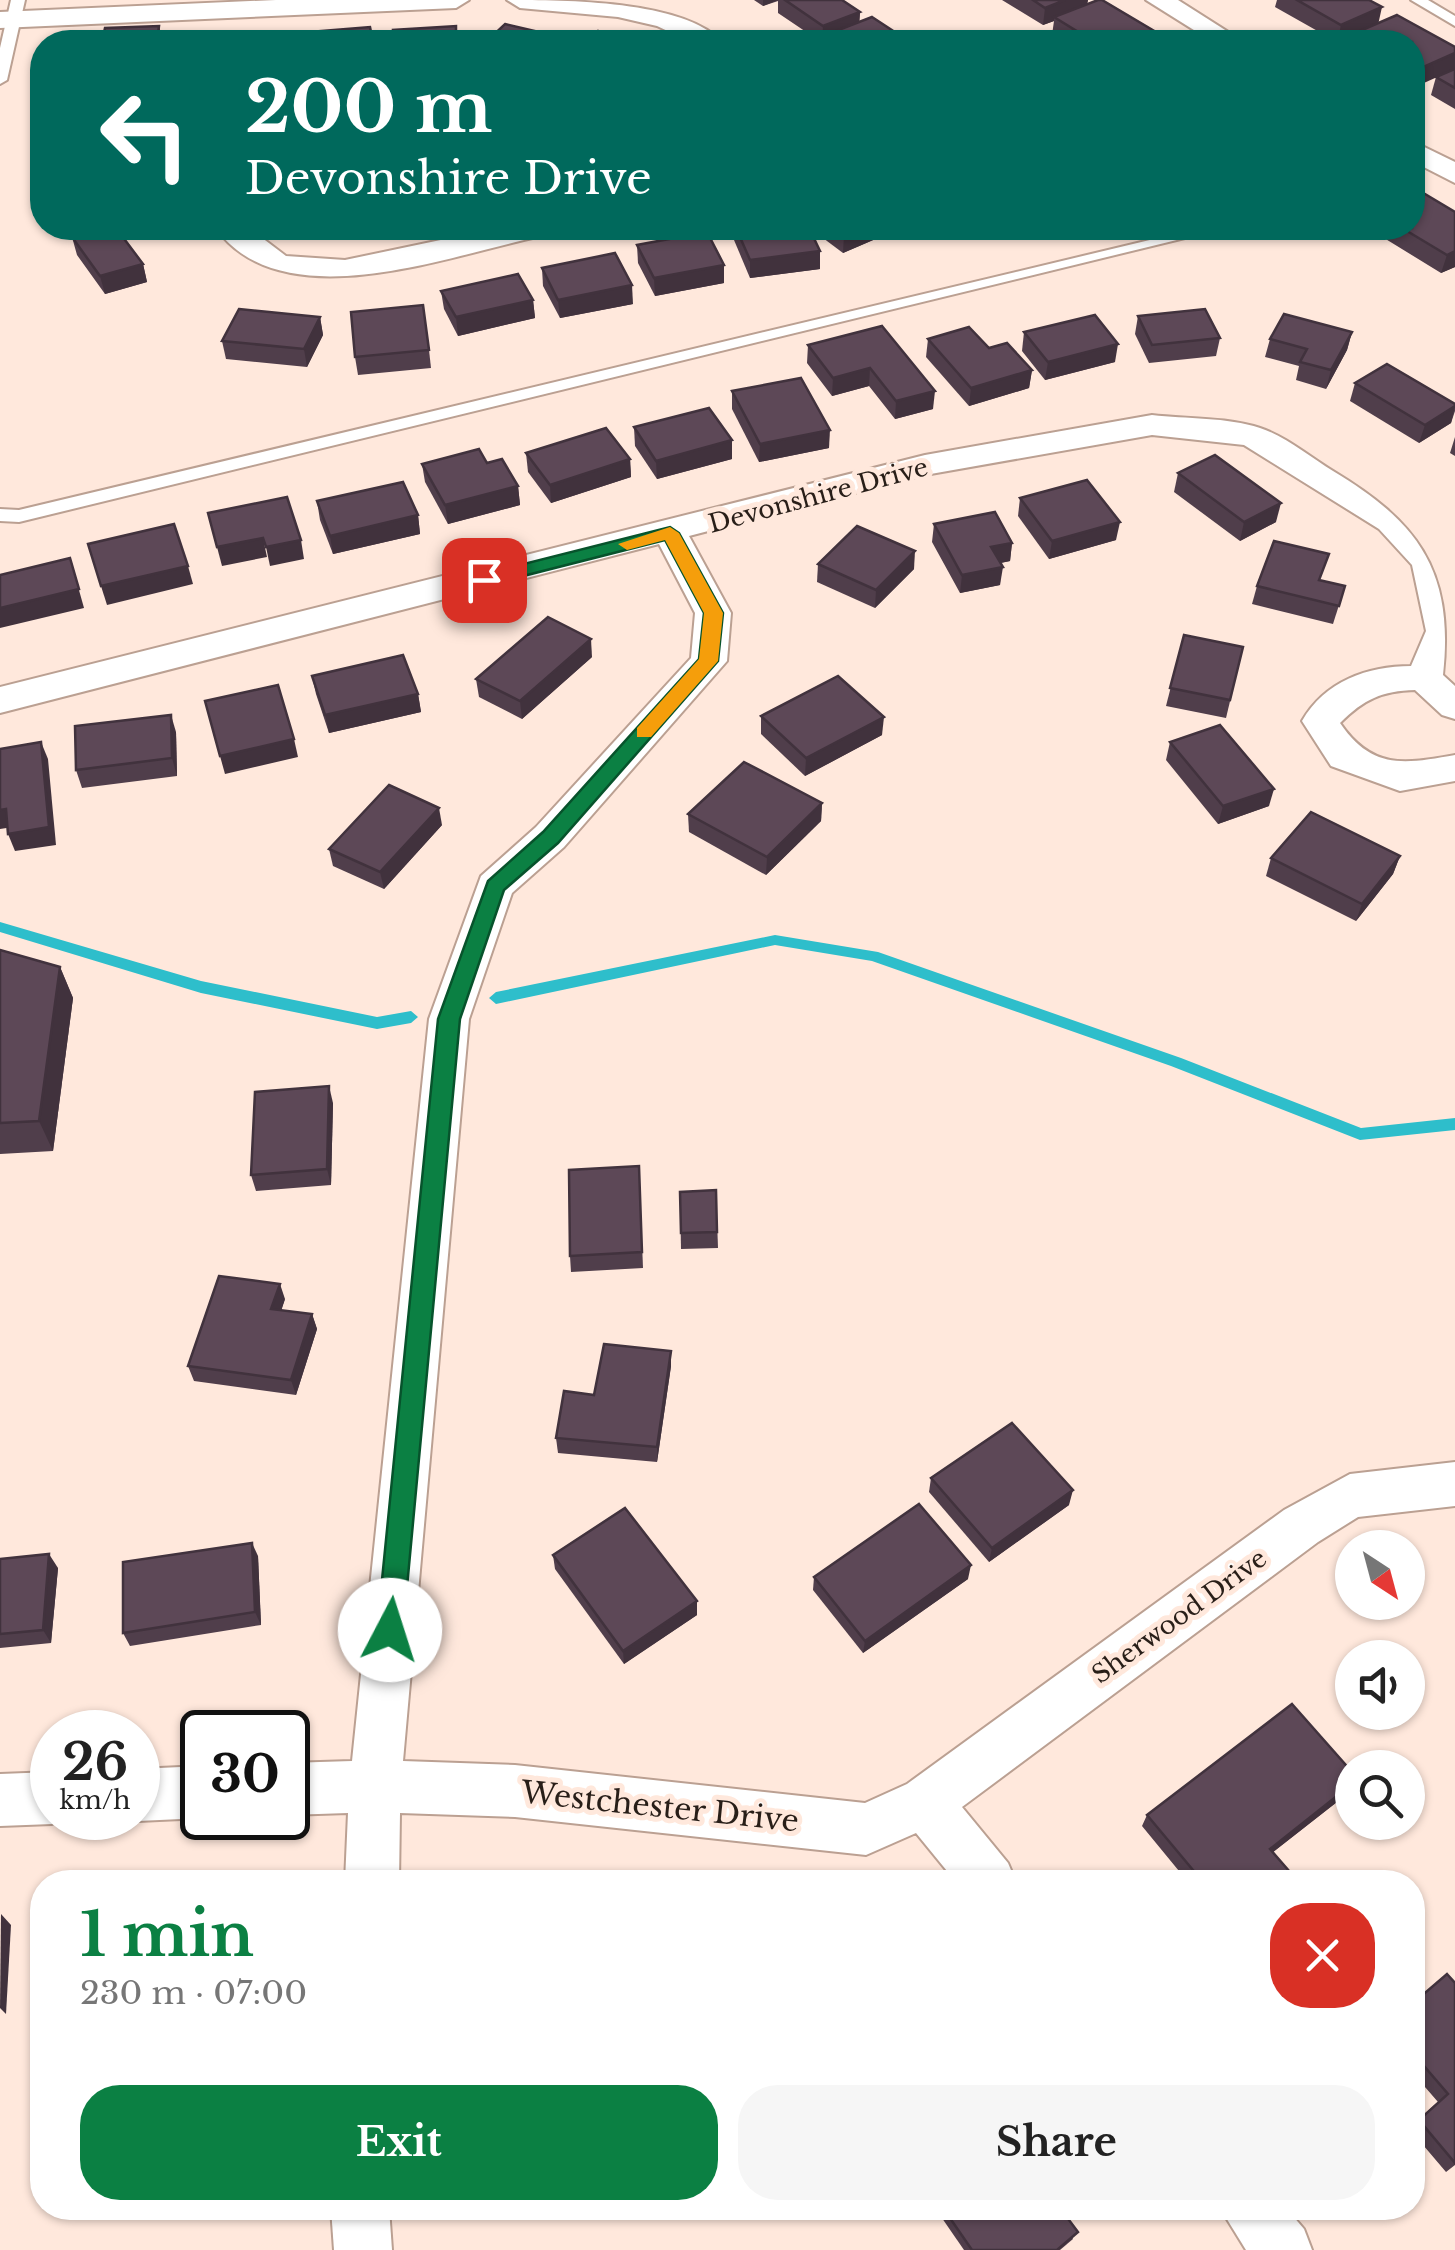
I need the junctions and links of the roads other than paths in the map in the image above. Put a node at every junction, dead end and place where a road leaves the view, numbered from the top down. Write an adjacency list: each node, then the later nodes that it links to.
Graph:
1 (456, 0): 5 (street)
2 (520, 0): 8 (street)
3 (1160, 0): 9 (street)
4 (1418, 0): 7 (lane)
5 (245, 6): 6 (street)
6 (11, 13): 10 (lane)
7 (1455, 22)
8 (692, 30)
9 (1211, 30)
10 (0, 80)
11 (1425, 157): 12 (street)
12 (1455, 174)
13 (247, 240): 14 (street)
14 (481, 240)
15 (1168, 240): 16 (lane)
16 (0, 516)
17 (670, 533): 18 (street, Devonshire Drive); 19 (street, Devonshire Drive); 23 (street)
18 (1424, 678): 20 (street); 21 (street)
19 (0, 700)
20 (1455, 706)
21 (1455, 768)
22 (1455, 1484): 27 (street, Sherwood Drive)
23 (375, 1786): 24 (street, Westchester Drive); 27 (street, Westchester Drive); 28 (street)
24 (310, 1788)
25 (30, 1799): 26 (street)
26 (0, 1800)
27 (924, 1802): 29 (street)
28 (372, 1870)
29 (979, 1870)
30 (361, 2220): 32 (street)
31 (1259, 2220): 33 (street)
32 (363, 2250)
33 (1283, 2250)

